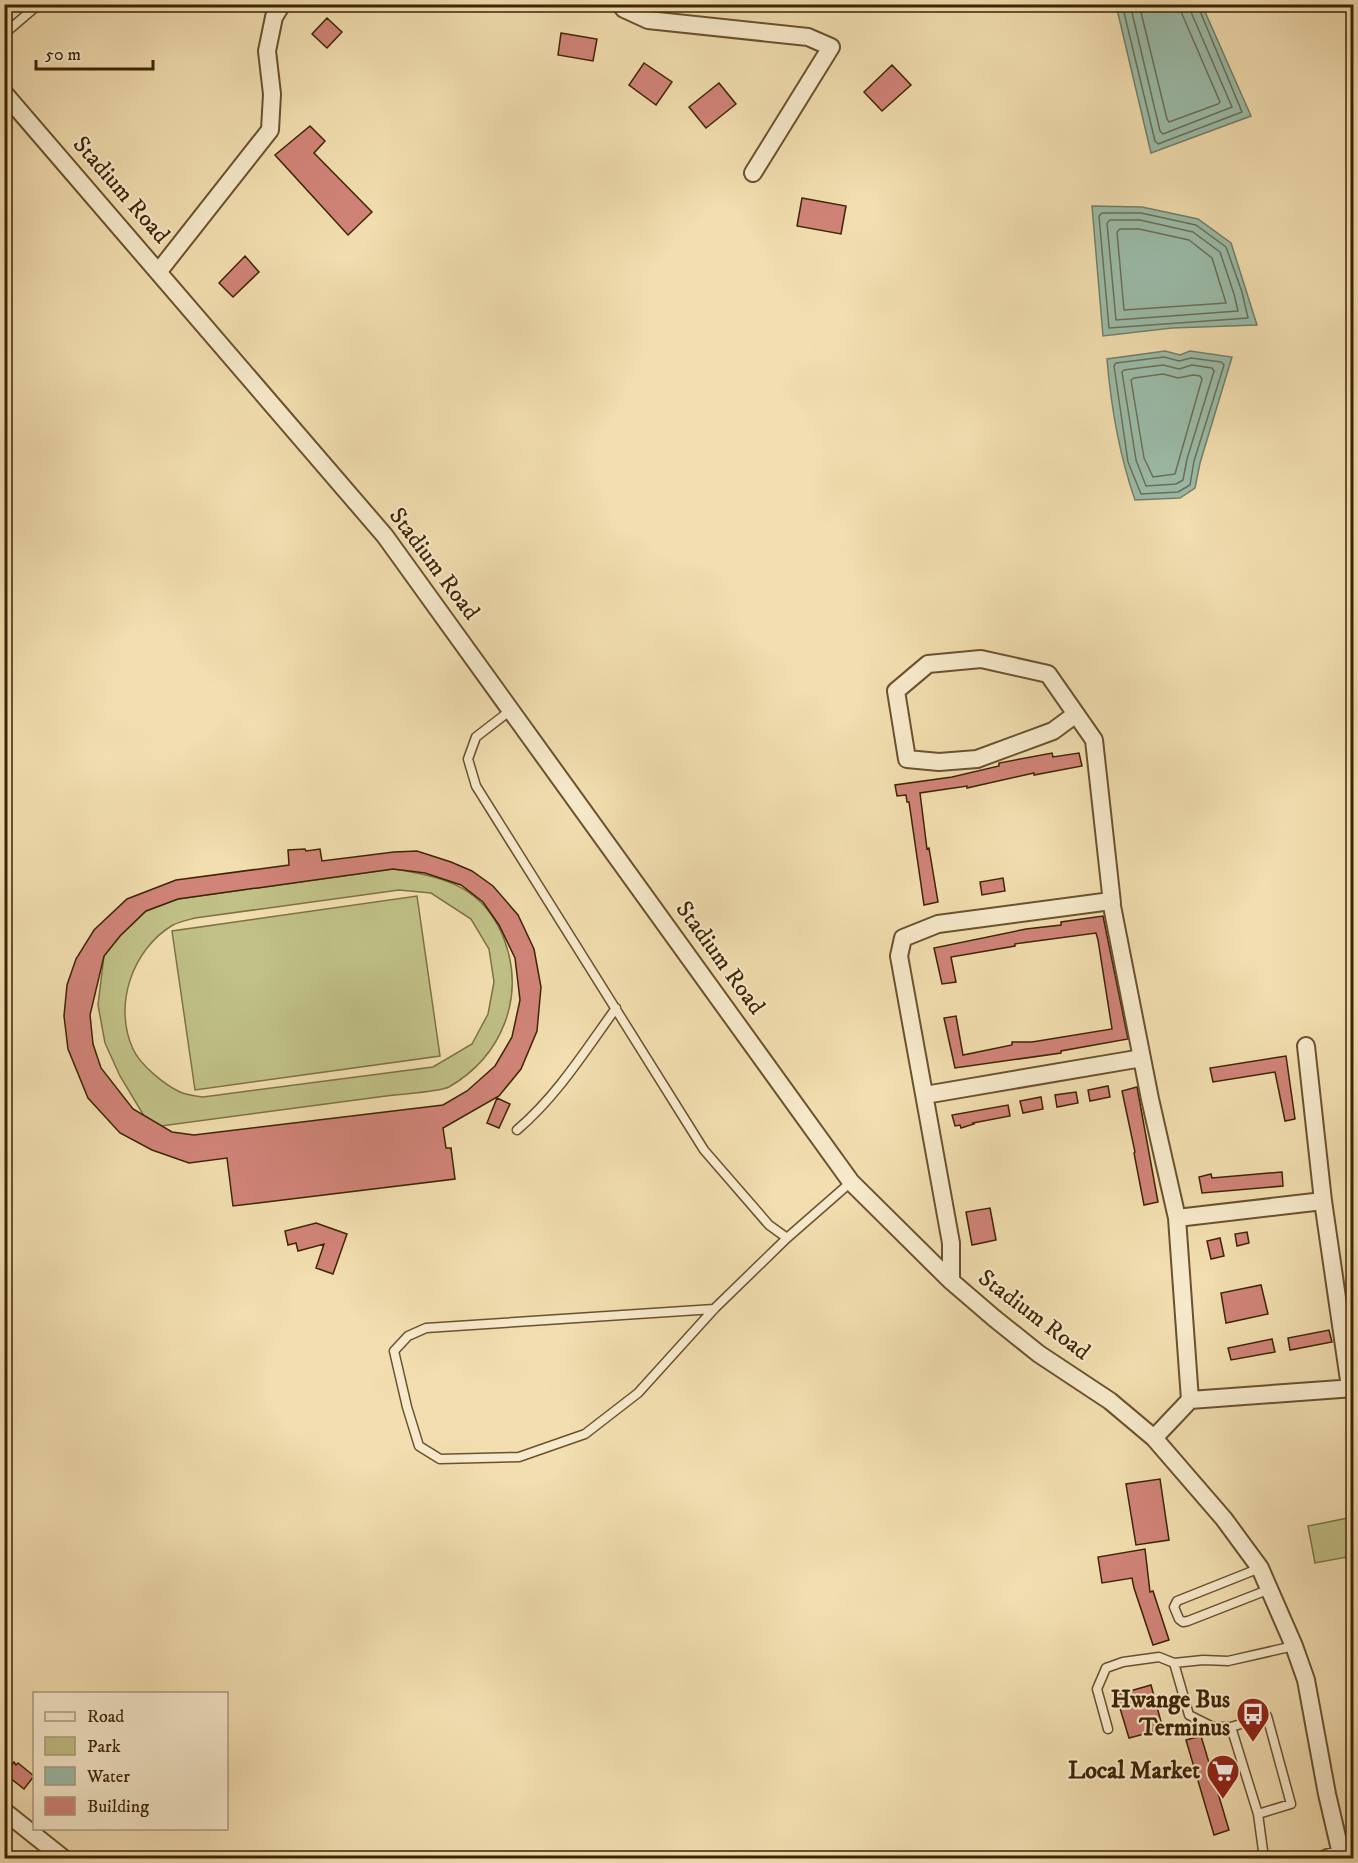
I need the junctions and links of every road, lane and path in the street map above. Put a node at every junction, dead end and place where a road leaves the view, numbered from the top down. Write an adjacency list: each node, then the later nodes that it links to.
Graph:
1 (39, 4): 4 (lane)
2 (282, 4): 7 (street)
3 (620, 4): 6 (street)
4 (4, 34)
5 (4, 93): 7 (street, Stadium Road)
6 (753, 173)
7 (159, 271): 8 (street, Stadium Road)
8 (512, 710): 11 (lane); 16 (street, Stadium Road)
9 (1076, 714): 9 (street); 10 (street)
10 (1112, 903): 13 (street); 14 (street)
11 (616, 1008): 15 (lane); 19 (lane)
12 (1306, 1046): 17 (street)
13 (1142, 1058): 14 (street); 18 (street)
14 (925, 1095): 20 (street)
15 (517, 1130)
16 (852, 1182): 19 (lane); 20 (street, Stadium Road)
17 (1323, 1201): 18 (street); 22 (street)
18 (1177, 1218): 23 (street)
19 (787, 1238): 21 (lane)
20 (951, 1281): 24 (street, Stadium Road)
21 (714, 1309): 21 (lane)
22 (1352, 1388): 23 (street)
23 (1190, 1400): 24 (street)
24 (1155, 1438): 25 (street, Stadium Road)
25 (1260, 1568): 26 (street, Stadium Road); 26 (lane)
26 (1271, 1589): 27 (street, Stadium Road)
27 (1294, 1646): 28 (lane); 33 (street, Stadium Road)
28 (1174, 1663): 29 (lane); 30 (lane)
29 (1231, 1727): 32 (lane); 32 (lane)
30 (1108, 1729)
31 (4, 1810): 34 (street)
32 (1258, 1814): 35 (lane)
33 (1341, 1856)
34 (63, 1858)
35 (1264, 1858)

